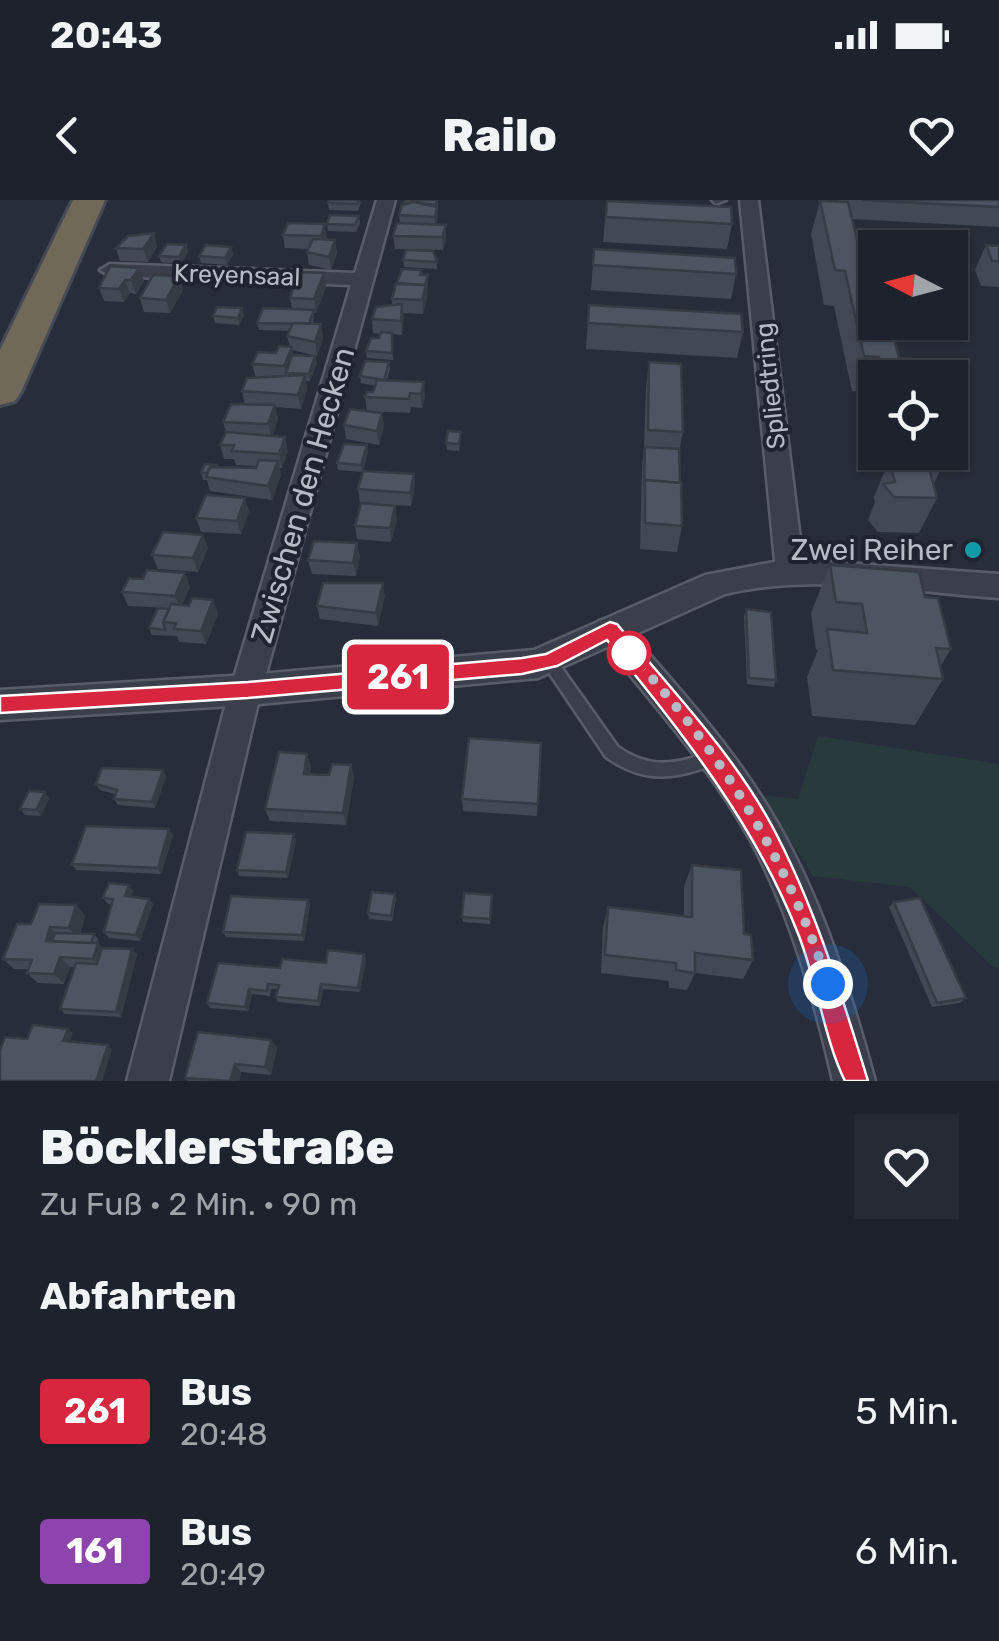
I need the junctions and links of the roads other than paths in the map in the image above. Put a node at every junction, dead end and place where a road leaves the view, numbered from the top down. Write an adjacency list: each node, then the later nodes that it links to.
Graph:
1 (59, 200): 7 (highway)
2 (89, 200): 8 (highway)
3 (386, 200): 6 (street, Zwischen den Hecken)
4 (750, 200): 9 (street, Spliedtring)
5 (110, 270): 6 (street, Kreyensaal)
6 (364, 279): 13 (street, Zwischen den Hecken)
7 (0, 317)
8 (0, 392)
9 (790, 572): 10 (street); 11 (street)
10 (999, 586)
11 (610, 629): 12 (street); 15 (street)
12 (550, 661): 13 (street); 15 (lane)
13 (248, 690): 14 (street); 16 (street, Zwischen den Hecken)
14 (0, 705)
15 (714, 758): 17 (street)
16 (148, 1081)
17 (854, 1081)

